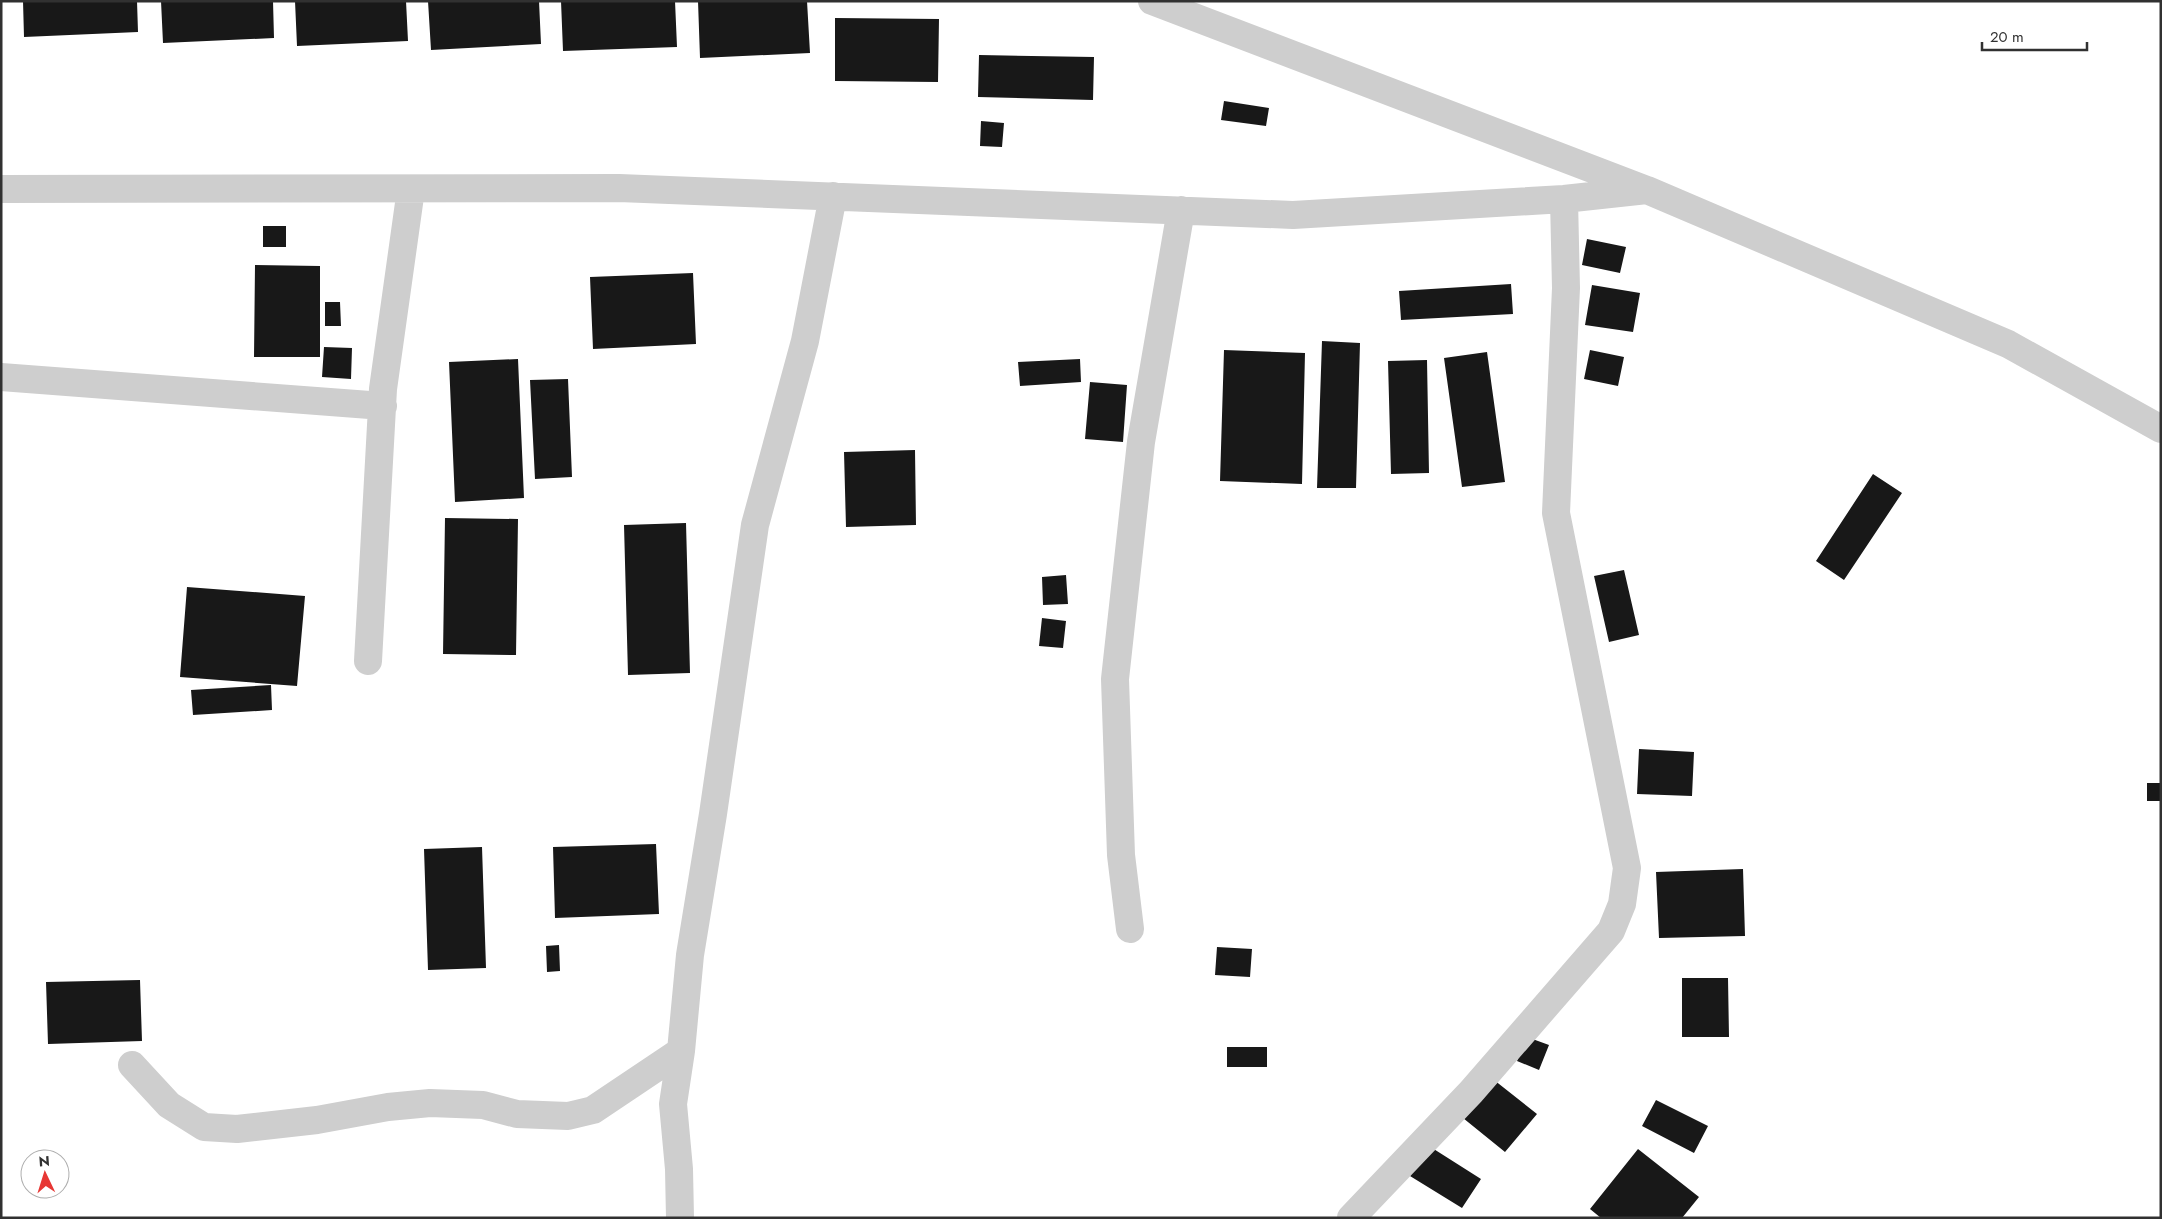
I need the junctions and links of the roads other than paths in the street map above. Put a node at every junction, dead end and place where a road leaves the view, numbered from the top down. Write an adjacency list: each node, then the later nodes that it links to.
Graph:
1 (1152, 1): 4 (street)
2 (1, 189): 3 (street)
3 (411, 189): 5 (street); 9 (street)
4 (1647, 190): 6 (street); 10 (street)
5 (833, 196): 7 (street); 13 (street)
6 (1564, 199): 7 (street); 16 (street)
7 (1181, 210): 12 (street)
8 (1, 377): 9 (street)
9 (383, 406): 11 (street)
10 (2161, 429)
11 (368, 661)
12 (1130, 929)
13 (681, 1051): 14 (street); 15 (street)
14 (132, 1065)
15 (680, 1218)
16 (1350, 1218)

